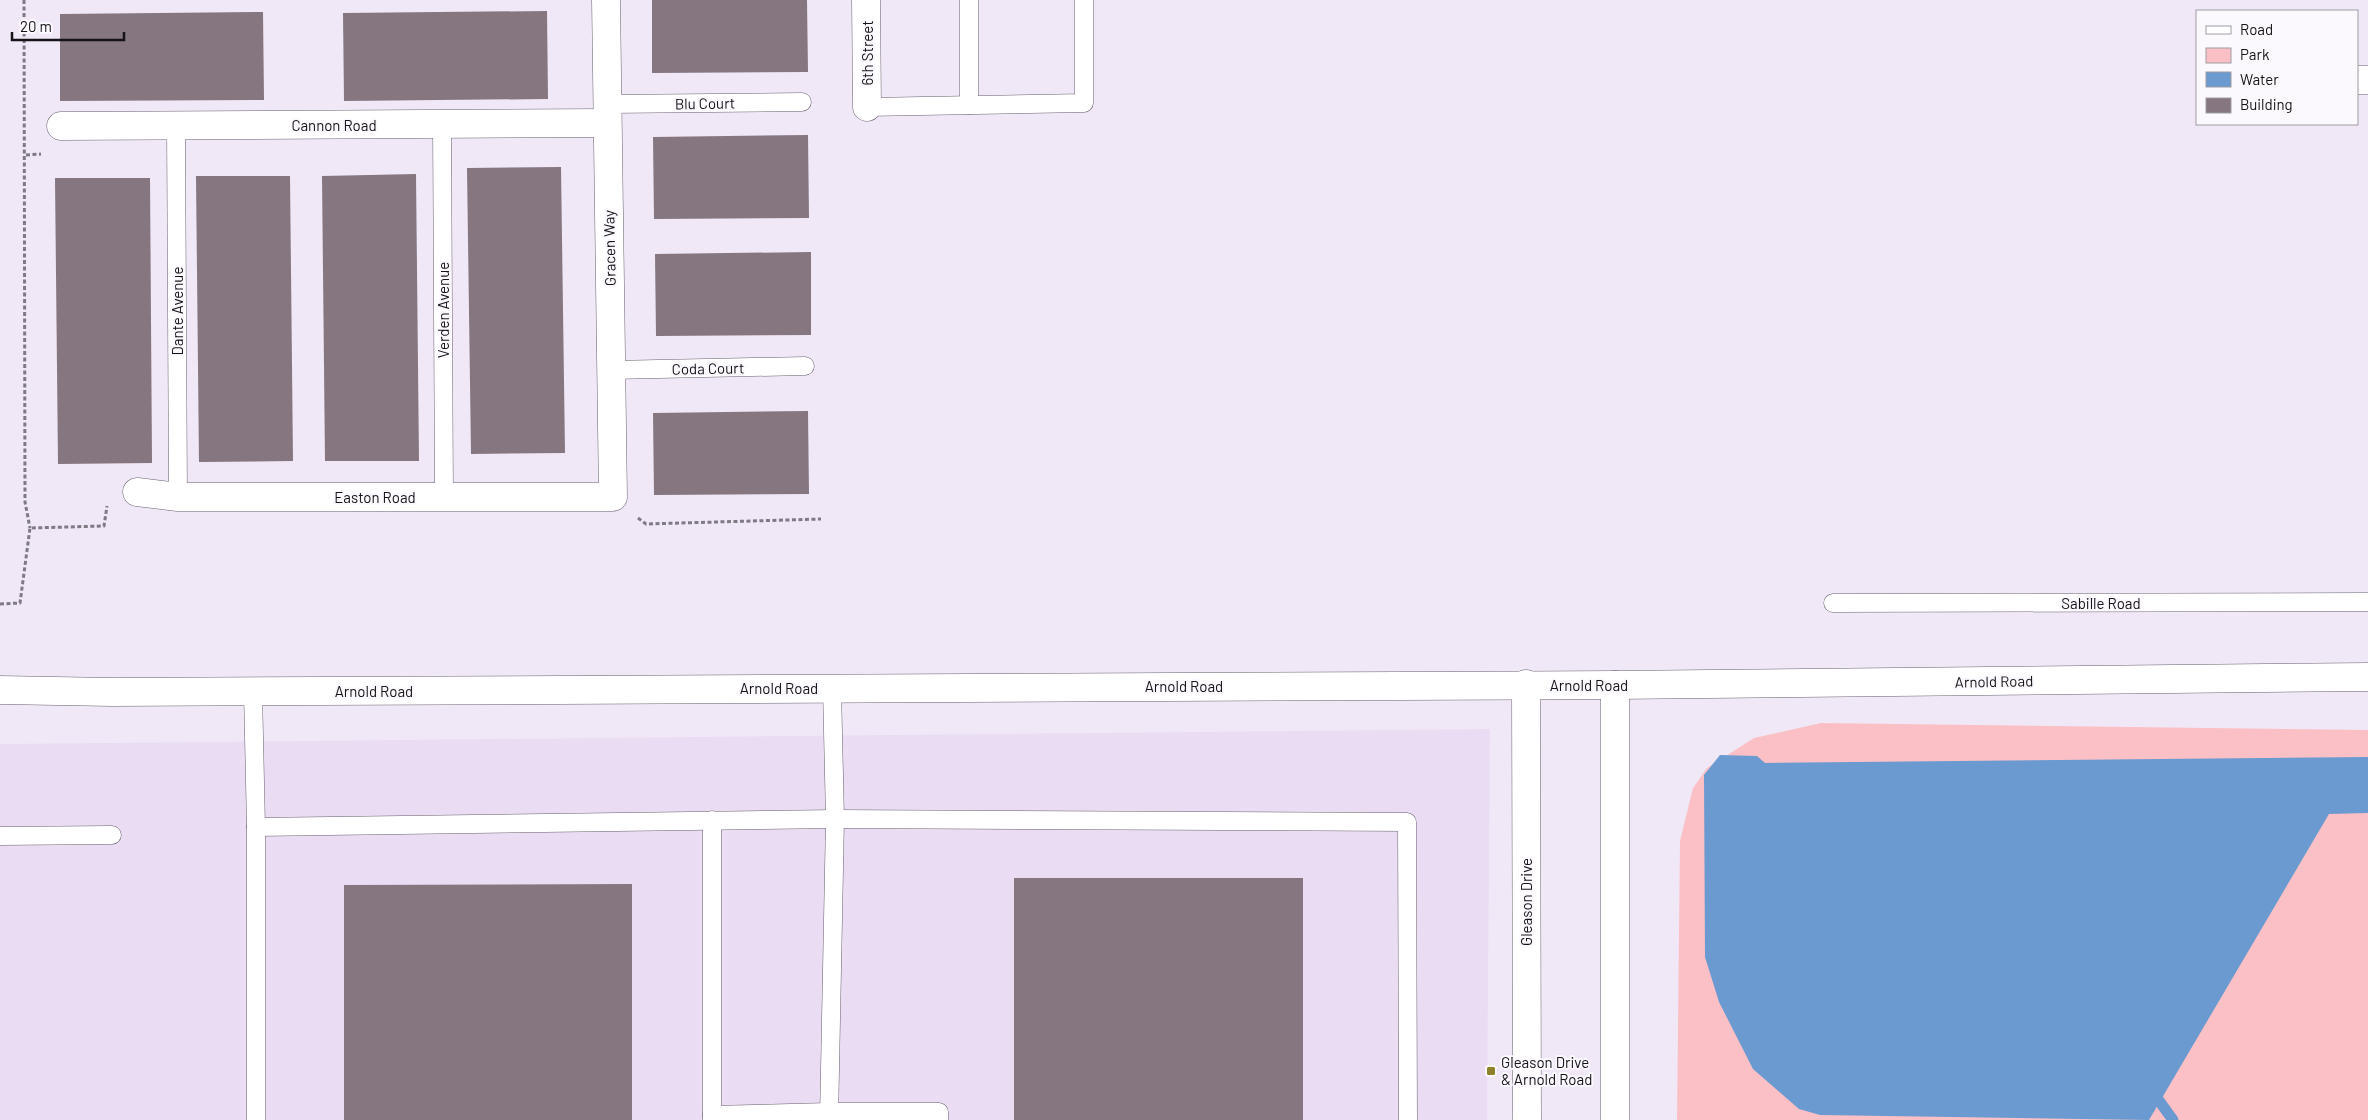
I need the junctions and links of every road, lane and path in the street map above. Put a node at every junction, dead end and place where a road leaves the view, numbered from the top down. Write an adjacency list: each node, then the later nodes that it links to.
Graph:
1 (24, 0): 20 (path)
2 (606, 0): 9 (street, Gracen Way)
3 (866, 0): 8 (street, 6th Street)
4 (969, 0): 7 (lane)
5 (1084, 0): 7 (lane)
6 (802, 102): 9 (lane, Blu Court)
7 (969, 106): 8 (lane)
8 (867, 107)
9 (607, 114): 10 (street, Cannon Road); 14 (street, Gracen Way)
10 (442, 124): 11 (street, Cannon Road); 17 (lane, Verden Avenue)
11 (176, 125): 12 (street, Cannon Road); 16 (lane, Dante Avenue)
12 (61, 126)
13 (805, 366): 14 (lane, Coda Court)
14 (611, 370): 18 (street, Gracen Way)
15 (137, 492): 16 (street, Easton Road); 20 (path)
16 (178, 497): 17 (street, Easton Road)
17 (444, 497): 18 (street, Easton Road)
18 (613, 497): 19 (path)
19 (821, 519)
20 (30, 528): 22 (path)
21 (2368, 602): 23 (lane, Sabille Road)
22 (0, 604)
23 (1833, 604)
24 (2368, 677): 26 (street, Arnold Road)
25 (1526, 684): 26 (street, Arnold Road); 27 (street, Arnold Road); 40 (street, Gleason Drive)
26 (1615, 685): 41 (street)
27 (832, 688): 29 (street, Arnold Road); 30 (lane)
28 (0, 690): 29 (street, Arnold Road)
29 (253, 691): 32 (lane)
30 (835, 819): 31 (lane); 35 (lane); 39 (lane)
31 (712, 820): 32 (lane); 36 (lane)
32 (256, 827): 37 (lane)
33 (112, 835): 34 (lane)
34 (0, 836)
35 (829, 1116): 36 (lane); 38 (lane)
36 (712, 1117)
37 (256, 1120)
38 (939, 1120)
39 (1408, 1120)
40 (1527, 1120)
41 (1615, 1120)

